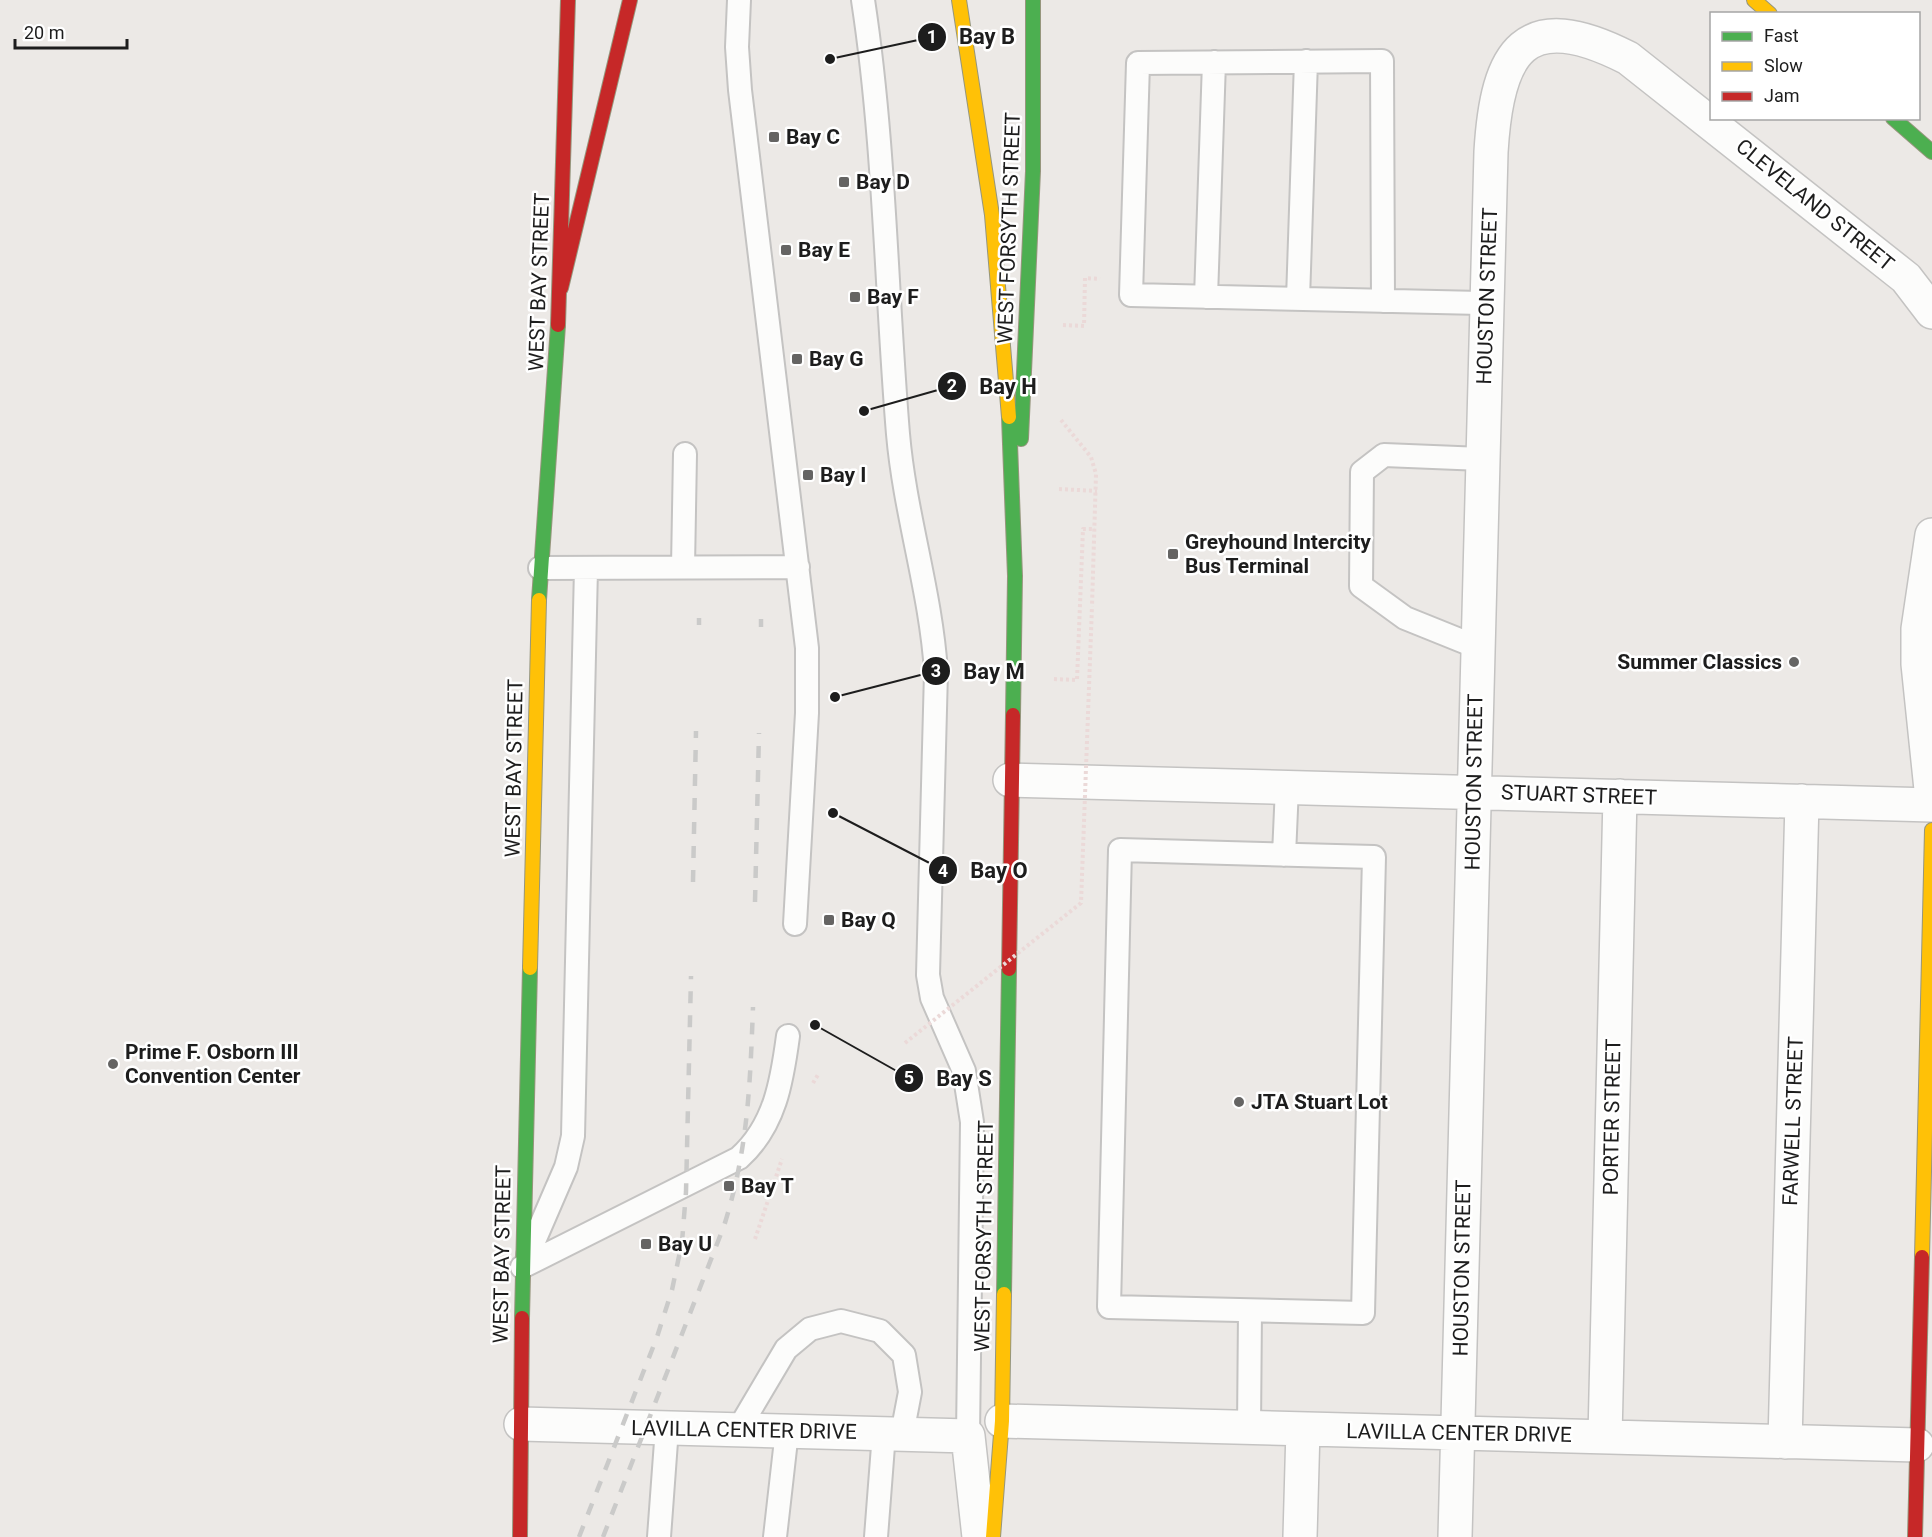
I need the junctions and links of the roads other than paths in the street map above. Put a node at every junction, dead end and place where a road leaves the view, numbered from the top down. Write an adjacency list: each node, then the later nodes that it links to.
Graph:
1 (568, 0): 14 (main road, WEST BAY STREET)
2 (630, 0): 14 (main road)
3 (739, 0): 24 (lane)
4 (863, 0): 52 (lane)
5 (959, 0): 27 (main road)
6 (1033, 0): 27 (main road, WEST FORSYTH STREET)
7 (1754, 0): 8 (main road)
8 (1768, 12)
9 (1532, 39): 18 (street, HOUSTON STREET); 19 (street, CLEVELAND STREET)
10 (1306, 61): 11 (lane); 16 (lane); 17 (lane)
11 (1214, 62): 15 (lane); 15 (lane)
12 (1895, 120): 13 (main road)
13 (1932, 152)
14 (561, 288): 25 (main road, WEST BAY STREET)
15 (1206, 297): 16 (lane)
16 (1298, 299): 17 (lane)
17 (1383, 301): 18 (lane)
18 (1487, 303): 21 (street, HOUSTON STREET)
19 (1932, 312)
20 (685, 454): 23 (lane)
21 (1482, 459): 28 (street, HOUSTON STREET); 28 (lane)
22 (1932, 535): 33 (street)
23 (683, 567): 24 (lane); 26 (lane)
24 (798, 567): 38 (lane)
25 (540, 568): 26 (lane); 41 (main road, WEST BAY STREET)
26 (586, 568): 41 (lane)
27 (1015, 576): 29 (main road, WEST FORSYTH STREET)
28 (1477, 646): 31 (street, HOUSTON STREET)
29 (1010, 780): 30 (street, STUART STREET); 43 (main road, WEST FORSYTH STREET)
30 (1287, 788): 31 (street, STUART STREET); 37 (lane)
31 (1473, 792): 32 (street, STUART STREET); 50 (street, HOUSTON STREET)
32 (1620, 796): 34 (street, STUART STREET); 53 (street, PORTER STREET)
33 (1932, 799)
34 (1802, 801): 35 (street, STUART STREET); 54 (street, FARWELL STREET)
35 (1932, 805)
36 (1932, 830): 39 (main road)
37 (1284, 855): 42 (lane); 42 (lane)
38 (795, 924)
39 (1930, 965): 55 (main road)
40 (788, 1036): 41 (lane)
41 (522, 1267): 44 (main road, WEST BAY STREET)
42 (1250, 1311): 45 (lane)
43 (1002, 1421): 45 (street, LAVILLA CENTER DRIVE); 61 (main road, WEST FORSYTH STREET)
44 (521, 1424): 46 (street, LAVILLA CENTER DRIVE); 56 (main road, WEST BAY STREET)
45 (1249, 1427): 47 (street, LAVILLA CENTER DRIVE)
46 (667, 1428): 48 (street, LAVILLA CENTER DRIVE); 57 (lane)
47 (1303, 1429): 50 (street, LAVILLA CENTER DRIVE); 62 (street)
48 (738, 1430): 49 (street, LAVILLA CENTER DRIVE); 51 (lane)
49 (787, 1431): 51 (street, LAVILLA CENTER DRIVE); 58 (lane)
50 (1457, 1433): 53 (street, LAVILLA CENTER DRIVE); 63 (street, HOUSTON STREET)
51 (893, 1434): 52 (street, LAVILLA CENTER DRIVE); 59 (lane)
52 (968, 1436): 60 (street)
53 (1605, 1437): 54 (street, LAVILLA CENTER DRIVE)
54 (1785, 1442): 55 (street, LAVILLA CENTER DRIVE)
55 (1917, 1445): 64 (main road)
56 (520, 1537)
57 (659, 1537)
58 (775, 1537)
59 (876, 1537)
60 (979, 1537)
61 (993, 1537)
62 (1300, 1537)
63 (1455, 1537)
64 (1915, 1537)

